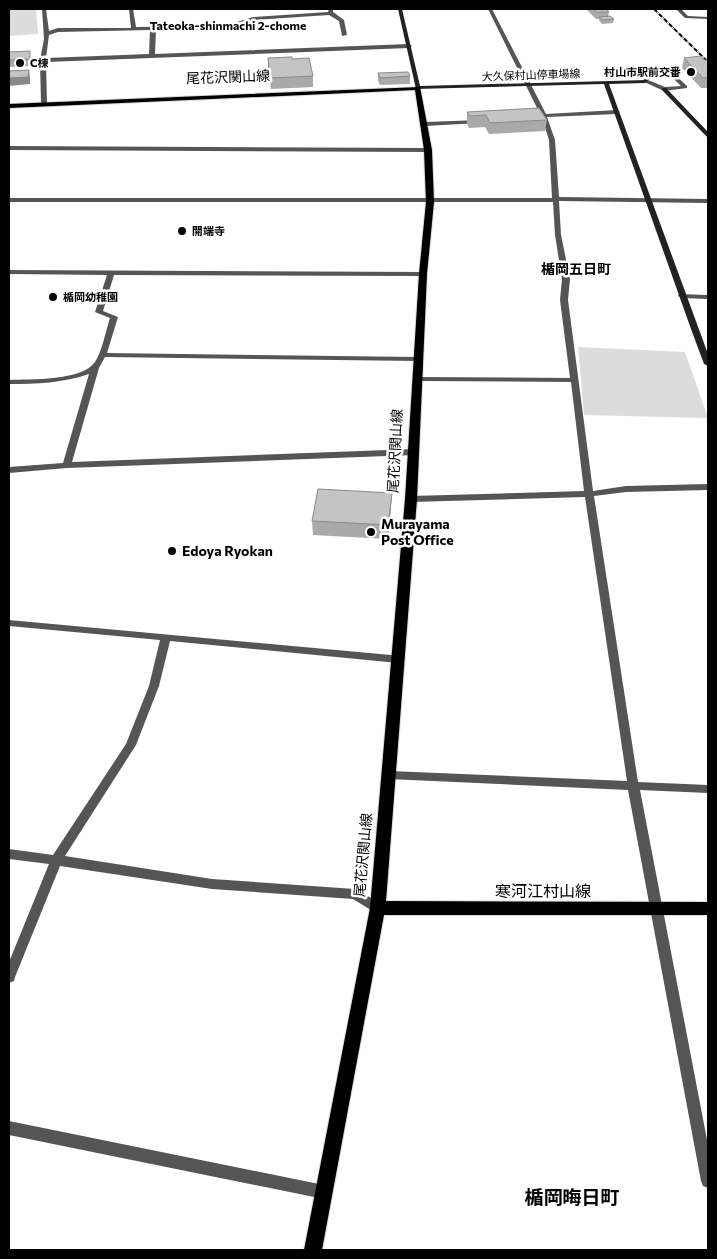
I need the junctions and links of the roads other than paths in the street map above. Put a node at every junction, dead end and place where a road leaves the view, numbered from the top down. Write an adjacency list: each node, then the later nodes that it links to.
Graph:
1 (44, 9): 12 (street)
2 (131, 9): 10 (street)
3 (316, 9): 8 (street)
4 (400, 9): 14 (street)
5 (490, 9): 19 (street)
6 (678, 9): 9 (street)
7 (331, 11): 8 (street); 13 (street)
8 (321, 14): 11 (street)
9 (708, 18)
10 (134, 29): 11 (street); 12 (street)
11 (153, 29): 15 (street)
12 (46, 34): 16 (street)
13 (344, 35)
14 (408, 46): 15 (street); 20 (street)
15 (152, 56): 16 (street)
16 (43, 60): 22 (street)
17 (645, 81): 18 (street, 大久保村山停車場線); 21 (street); 21 (street)
18 (606, 82): 19 (street, 大久保村山停車場線); 24 (street)
19 (529, 85): 20 (street, 大久保村山停車場線); 25 (street)
20 (418, 88): 22 (main road, 尾花沢関山線); 28 (main road, 尾花沢関山線)
21 (664, 89): 29 (street)
22 (44, 104): 23 (main road, 尾花沢関山線)
23 (9, 106)
24 (617, 112): 25 (street); 34 (street)
25 (544, 116): 26 (street); 33 (street)
26 (534, 117)
27 (485, 120): 28 (street)
28 (425, 124): 31 (main road, 尾花沢関山線)
29 (708, 135)
30 (9, 148): 31 (street)
31 (428, 150): 36 (main road, 尾花沢関山線)
32 (9, 200): 36 (street)
33 (557, 200): 34 (street); 36 (street); 47 (street)
34 (650, 200): 35 (street); 40 (street)
35 (708, 201)
36 (430, 202): 39 (main road, 尾花沢関山線)
37 (9, 272): 38 (street)
38 (111, 272): 39 (street); 42 (street)
39 (423, 274): 43 (main road, 尾花沢関山線)
40 (682, 296): 41 (street); 44 (street)
41 (708, 297)
42 (102, 355): 43 (street); 45 (street)
43 (418, 359): 46 (main road, 尾花沢関山線)
44 (708, 364)
45 (94, 368): 48 (street); 50 (street)
46 (418, 379): 47 (street); 49 (main road, 尾花沢関山線)
47 (575, 380): 53 (street)
48 (9, 382)
49 (414, 452): 50 (street); 54 (main road, 尾花沢関山線)
50 (67, 465): 51 (street)
51 (9, 470)
52 (708, 487): 53 (street)
53 (589, 494): 54 (street); 59 (street)
54 (411, 499): 57 (main road, 尾花沢関山線)
55 (9, 623): 56 (street)
56 (166, 637): 57 (street); 62 (street)
57 (398, 659): 58 (main road, 尾花沢関山線)
58 (389, 775): 59 (street); 63 (main road, 尾花沢関山線)
59 (633, 785): 60 (street); 65 (street)
60 (708, 789)
61 (9, 854): 62 (street)
62 (57, 858): 63 (street); 66 (street)
63 (378, 908): 65 (main road, 寒河江村山線); 69 (main road, 尾花沢関山線)
64 (708, 909): 65 (main road, 寒河江村山線)
65 (656, 910): 68 (street)
66 (9, 977)
67 (9, 1128): 69 (street)
68 (708, 1181)
69 (324, 1192): 70 (main road, 尾花沢関山線)
70 (313, 1250)

